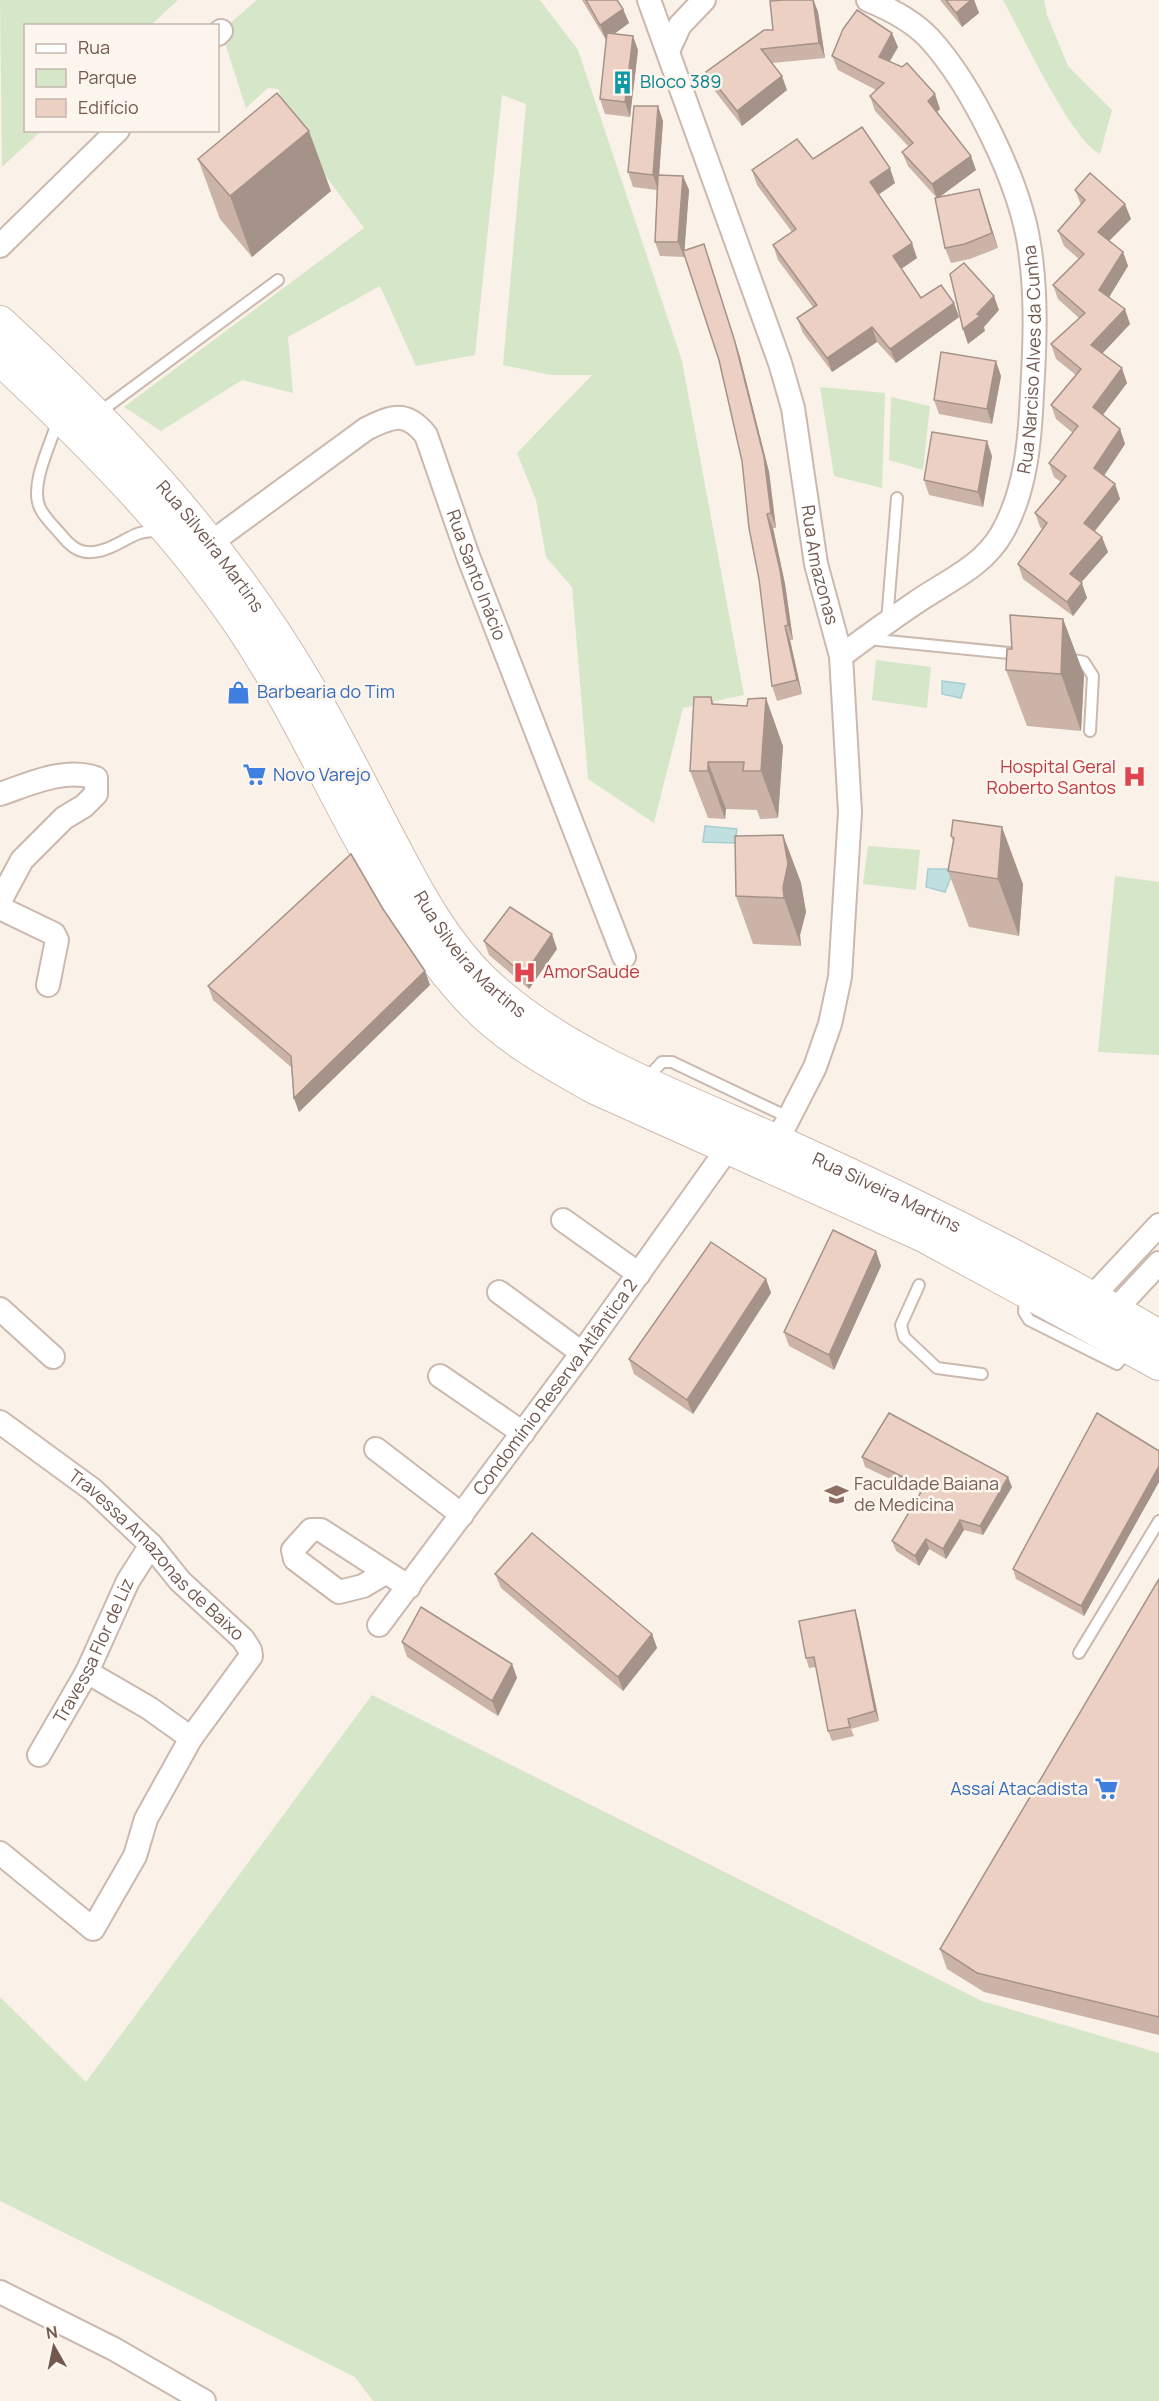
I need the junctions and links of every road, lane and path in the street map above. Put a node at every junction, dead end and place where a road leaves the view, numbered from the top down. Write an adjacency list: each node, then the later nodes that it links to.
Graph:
1 (649, 0): 4 (street, Rua Amazonas)
2 (704, 0): 4 (street)
3 (868, 0): 15 (street, Rua Narciso Alves da Cunha)
4 (668, 51): 18 (street, Rua Amazonas)
5 (116, 132): 6 (street)
6 (0, 246)
7 (278, 280): 10 (lane)
8 (0, 322): 10 (main road, Rua Silveira Martins)
9 (0, 359): 11 (main road, Rua Silveira Martins)
10 (97, 415): 14 (main road, Rua Silveira Martins)
11 (59, 417): 13 (main road, Rua Silveira Martins); 13 (lane)
12 (897, 498): 15 (lane)
13 (168, 534): 27 (main road, Rua Silveira Martins)
14 (212, 542): 24 (street, Rua Santo Inácio); 26 (main road, Rua Silveira Martins)
15 (887, 622): 16 (street, Rua Narciso Alves da Cunha)
16 (864, 639): 17 (lane); 18 (street, Rua Narciso Alves da Cunha)
17 (1028, 655)
18 (842, 656): 26 (street, Rua Amazonas)
19 (1051, 657): 20 (lane)
20 (1090, 731)
21 (0, 794): 22 (street)
22 (0, 901)
23 (0, 908): 25 (street)
24 (624, 957)
25 (48, 985)
26 (783, 1129): 36 (main road, Rua Silveira Martins)
27 (728, 1148): 31 (street, Condomínio Reserva Atlântica 2); 33 (main road, Rua Silveira Martins)
28 (563, 1220): 31 (street)
29 (1159, 1226): 36 (street)
30 (1159, 1263): 36 (street)
31 (639, 1274): 39 (street, Condomínio Reserva Atlântica 2)
32 (919, 1286): 42 (lane)
33 (1025, 1291): 36 (main road, Rua Silveira Martins); 38 (lane)
34 (499, 1292): 39 (street)
35 (0, 1308): 40 (street)
36 (1096, 1311): 37 (main road, Rua Silveira Martins); 38 (main road, Rua Silveira Martins)
37 (1159, 1336)
38 (1130, 1348): 41 (main road, Rua Silveira Martins)
39 (582, 1353): 45 (street, Condomínio Reserva Atlântica 2)
40 (53, 1357)
41 (1159, 1364)
42 (982, 1374)
43 (440, 1376): 45 (street)
44 (0, 1422): 49 (street, Travessa Amazonas de Baixo)
45 (523, 1433): 47 (street, Condomínio Reserva Atlântica 2)
46 (376, 1449): 47 (street)
47 (462, 1515): 51 (street, Condomínio Reserva Atlântica 2)
48 (1159, 1521): 53 (lane)
49 (152, 1545): 54 (street, Travessa Flor de Liz); 55 (street, Travessa Amazonas de Baixo)
50 (385, 1574): 51 (street)
51 (409, 1587): 52 (street, Condomínio Reserva Atlântica 2)
52 (379, 1625)
53 (1079, 1653)
54 (87, 1672): 55 (street); 56 (street, Travessa Flor de Liz)
55 (191, 1738): 57 (street, Travessa Amazonas de Baixo)
56 (39, 1755)
57 (0, 1852)
58 (0, 2292): 59 (street)
59 (204, 2401)

